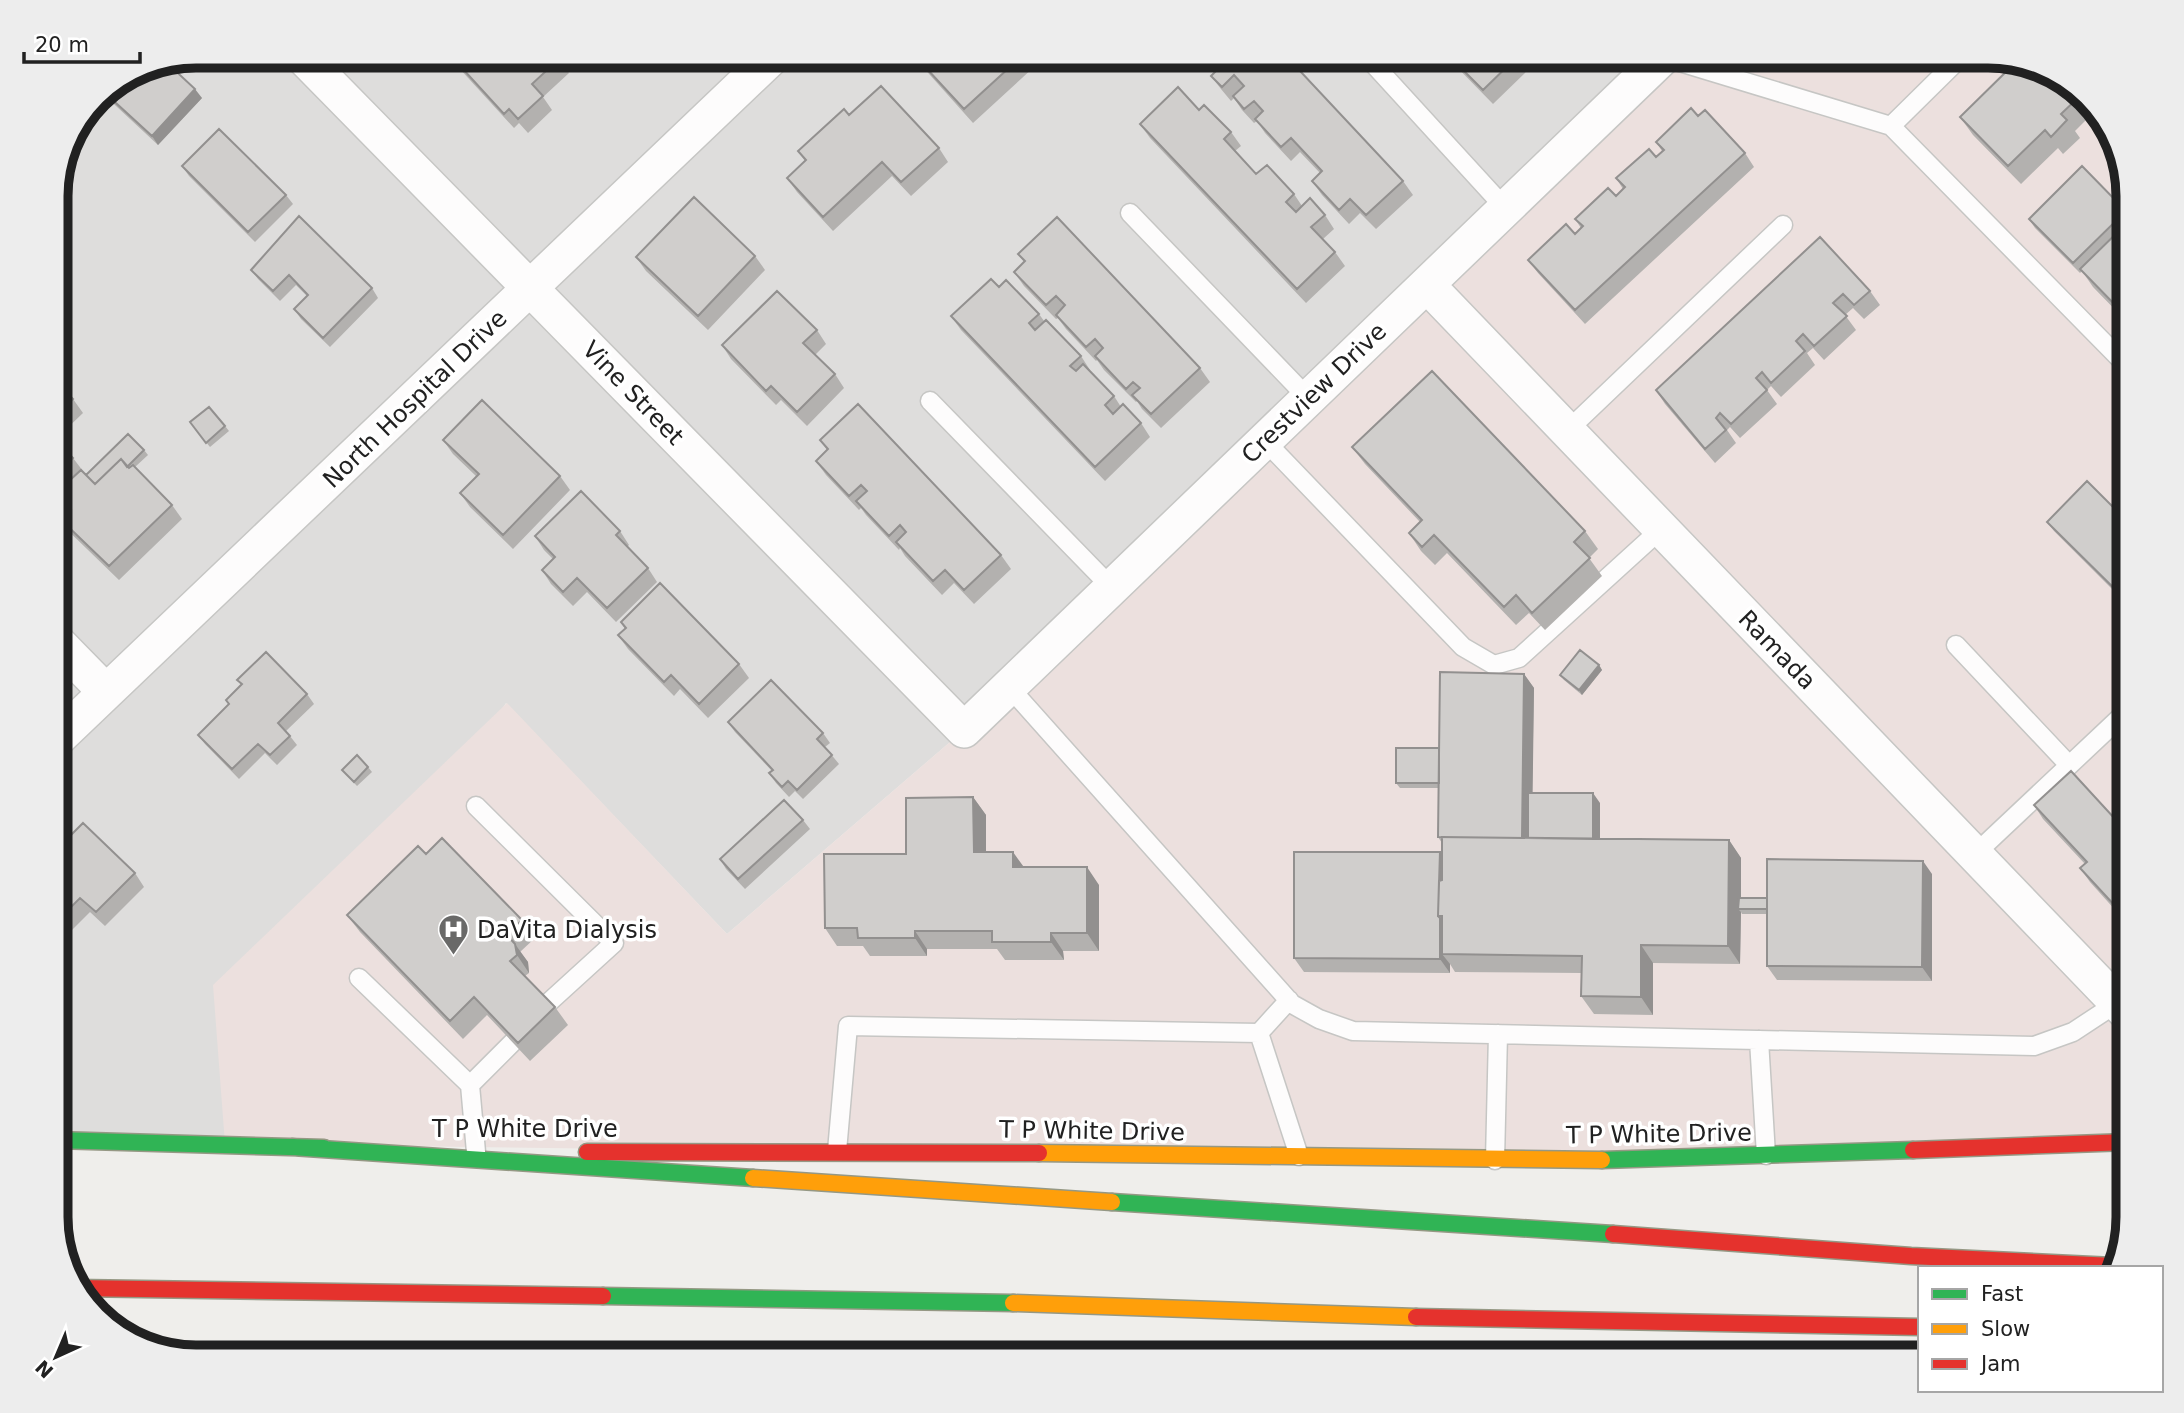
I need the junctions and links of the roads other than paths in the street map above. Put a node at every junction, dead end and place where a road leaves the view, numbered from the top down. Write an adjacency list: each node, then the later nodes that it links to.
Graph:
1 (1378, 68): 8 (lane)
2 (1650, 68): 8 (street, Crestview Drive)
3 (1703, 68): 7 (lane)
4 (1950, 68): 7 (lane)
5 (315, 69): 12 (street, Vine Street)
6 (760, 69): 12 (street, North Hospital Drive)
7 (1891, 126): 13 (lane)
8 (1506, 209): 11 (street, Crestview Drive)
9 (1130, 213): 14 (lane)
10 (1783, 225): 16 (lane)
11 (1427, 285): 14 (street, Crestview Drive); 16 (street, Ramada)
12 (531, 289): 23 (street, North Hospital Drive); 26 (street, Vine Street)
13 (2116, 355)
14 (1309, 399): 17 (street, Crestview Drive)
15 (930, 401): 19 (lane)
16 (1567, 431): 18 (street, Ramada)
17 (1265, 442): 18 (lane); 19 (street, Crestview Drive)
18 (1661, 529): 29 (street, Ramada)
19 (1112, 588): 22 (street, Crestview Drive)
20 (1956, 645): 27 (lane)
21 (69, 654): 23 (street)
22 (1009, 687): 26 (street, Crestview Drive); 31 (lane)
23 (106, 692): 25 (street, North Hospital Drive)
24 (2116, 721): 27 (lane)
25 (69, 728)
26 (964, 730)
27 (2069, 765): 29 (lane)
28 (476, 806): 33 (lane)
29 (1974, 855): 32 (street, Ramada)
30 (359, 978): 39 (lane)
31 (1289, 1000): 35 (lane); 36 (lane)
32 (2116, 1003)
33 (547, 1004)
34 (2116, 1012): 37 (lane)
35 (1259, 1033): 43 (lane); 46 (lane)
36 (1499, 1034): 37 (lane); 47 (lane)
37 (1759, 1040): 45 (lane)
38 (513, 1042): 39 (lane)
39 (470, 1085): 44 (lane)
40 (69, 1140): 42 (main road, T P White Drive)
41 (2116, 1142): 45 (main road, T P White Drive)
42 (292, 1147): 44 (main road, T P White Drive); 48 (main road)
43 (837, 1151): 44 (main road, T P White Drive); 46 (main road, T P White Drive)
44 (477, 1152)
45 (1766, 1154): 47 (main road, T P White Drive)
46 (1298, 1156): 47 (main road, T P White Drive)
47 (1495, 1160)
48 (2106, 1266)
49 (90, 1288): 50 (main road)
50 (1918, 1327)

